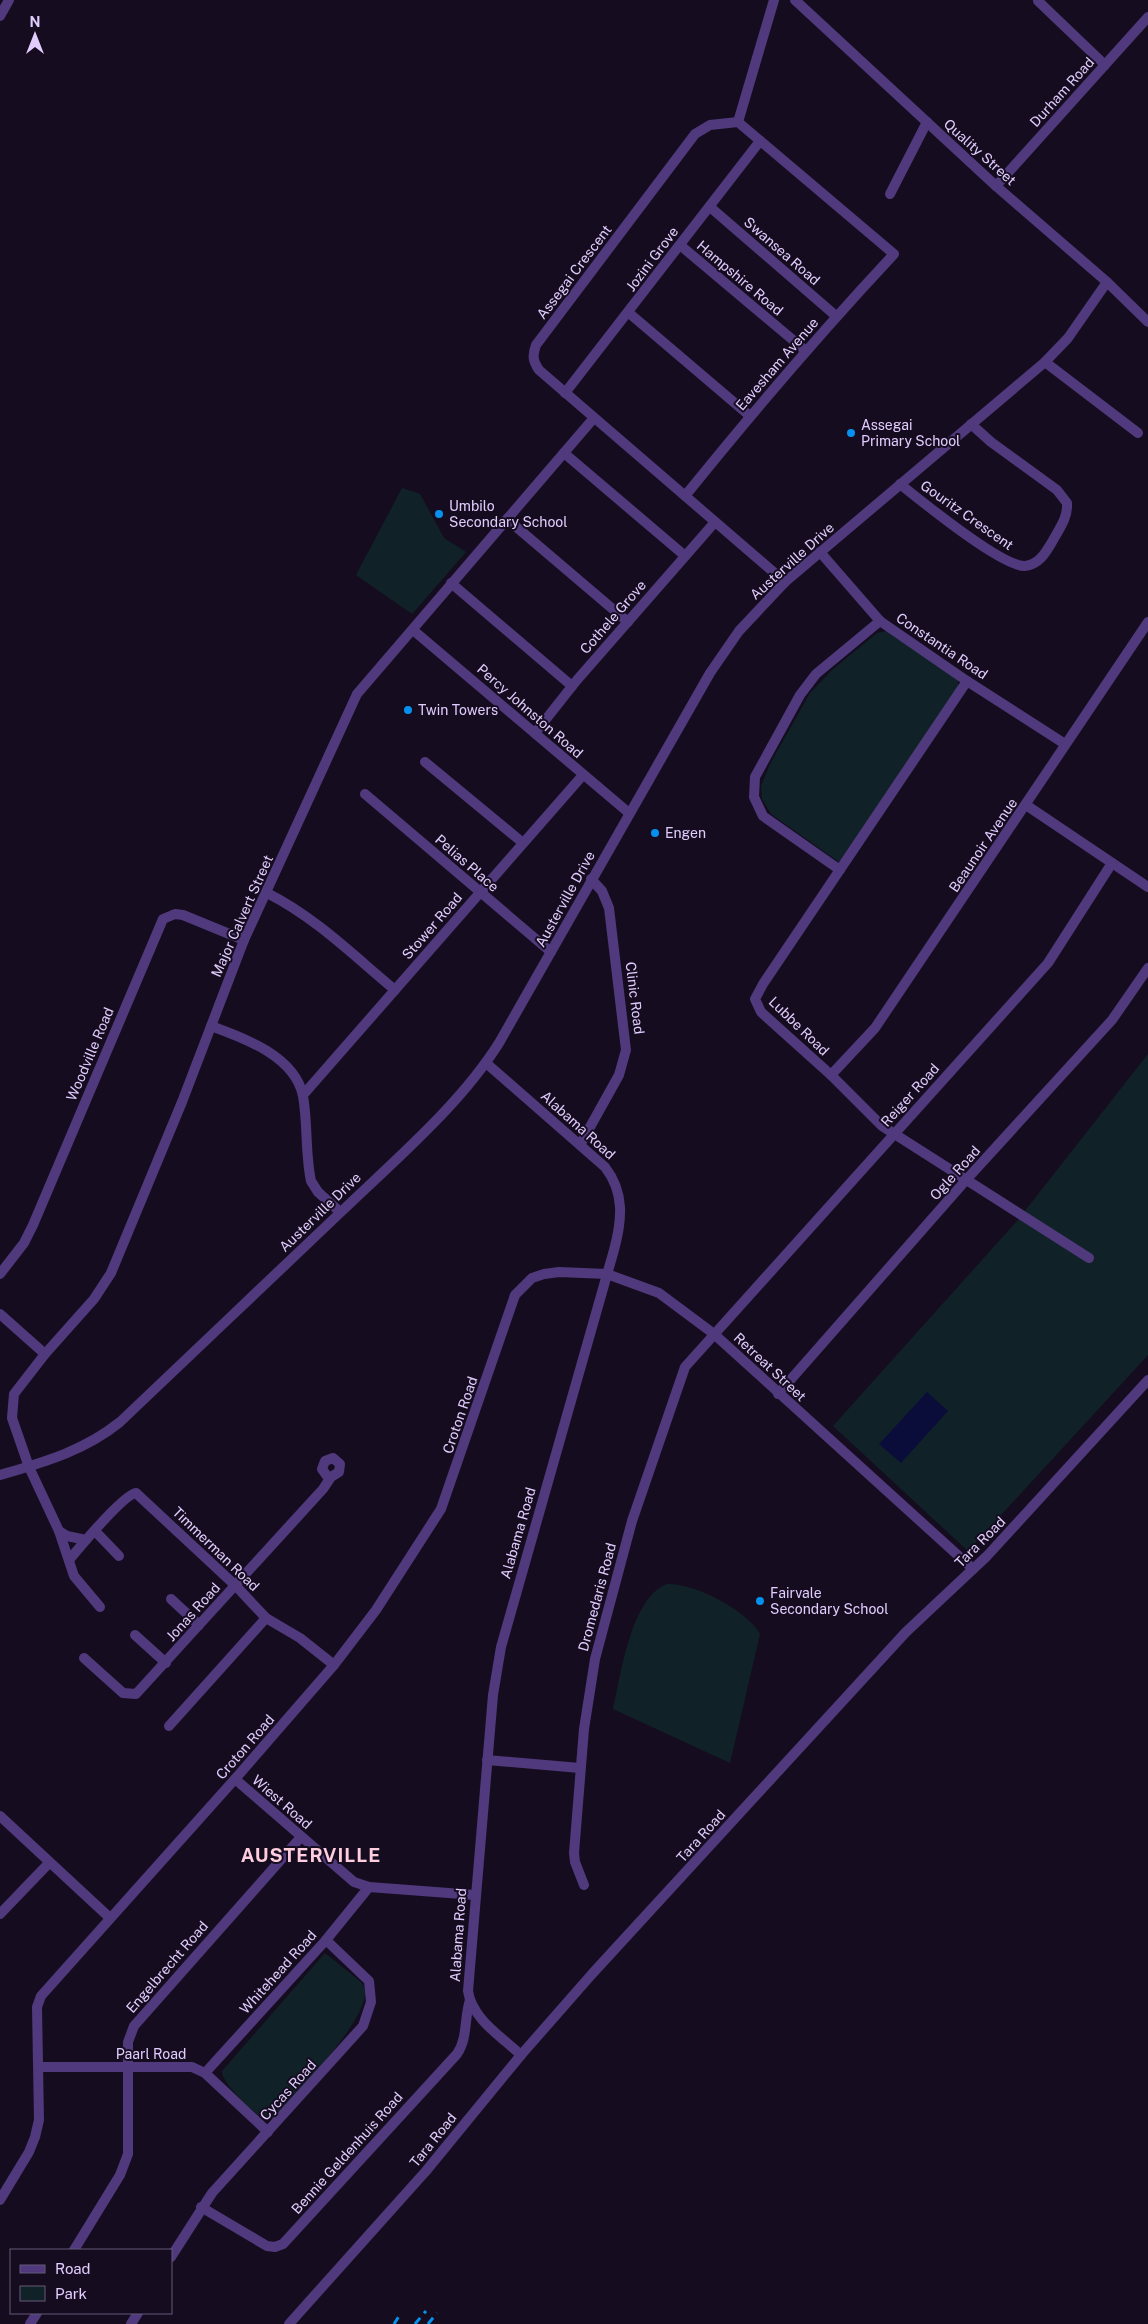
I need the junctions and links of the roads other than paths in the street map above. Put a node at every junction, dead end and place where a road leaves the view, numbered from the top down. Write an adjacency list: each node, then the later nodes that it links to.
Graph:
1 (9, 0): 5 (street)
2 (774, 0): 8 (street)
3 (795, 0): 9 (street, Quality Street)
4 (1038, 0): 7 (street)
5 (0, 16)
6 (1148, 17): 7 (street, Durham Road)
7 (1105, 65): 11 (street, Durham Road)
8 (738, 122): 10 (street); 21 (street, Assegai Crescent)
9 (927, 122): 11 (street, Quality Street); 12 (street)
10 (760, 141): 13 (street, Jozini Grove); 17 (street, Eavesham Avenue)
11 (996, 186): 15 (street, Quality Street)
12 (890, 194)
13 (710, 207): 14 (street, Jozini Grove); 17 (street, Swansea Road)
14 (680, 245): 16 (street, Jozini Grove); 19 (street, Hampshire Road)
15 (1107, 282): 18 (street, Quality Street); 20 (street, Austerville Drive)
16 (629, 313): 21 (street, Jozini Grove); 22 (street)
17 (836, 316): 19 (street, Eavesham Avenue)
18 (1148, 322)
19 (806, 351): 22 (street, Eavesham Avenue)
20 (1045, 362): 24 (street, Austerville Drive); 25 (street)
21 (565, 393): 23 (street, Assegai Crescent)
22 (750, 416): 28 (street, Eavesham Avenue)
23 (593, 419): 26 (street, Major Calvert Street); 28 (street, Assegai Crescent)
24 (971, 424): 27 (street, Austerville Drive); 27 (street, Gouritz Crescent)
25 (1138, 433)
26 (564, 453): 29 (street, Major Calvert Street); 32 (street)
27 (900, 484): 31 (street, Austerville Drive)
28 (686, 496): 30 (street, Assegai Crescent)
29 (507, 519): 34 (street, Major Calvert Street); 36 (street)
30 (715, 522): 32 (street, Cothele Grove); 33 (street, Assegai Crescent)
31 (820, 552): 33 (street, Austerville Drive); 35 (street, Constantia Road)
32 (684, 555): 36 (street, Cothele Grove)
33 (785, 582): 47 (street, Austerville Drive)
34 (451, 583): 38 (street, Major Calvert Street); 40 (street)
35 (880, 621): 39 (street, Constantia Road); 50 (street)
36 (628, 622): 40 (street, Cothele Grove)
37 (1148, 622): 42 (street, Beaunoir Avenue)
38 (413, 630): 41 (street, Percy Johnston Road); 53 (street, Major Calvert Street)
39 (967, 681): 42 (street, Constantia Road); 50 (street, Lubbe Road)
40 (572, 686): 41 (street, Cothele Grove)
41 (535, 732): 44 (street, Percy Johnston Road)
42 (1065, 744): 46 (street, Beaunoir Avenue)
43 (425, 762): 48 (street)
44 (583, 775): 47 (street, Percy Johnston Road); 48 (street, Stower Road)
45 (365, 794): 54 (street, Pelias Place)
46 (1026, 805): 49 (street); 61 (street, Beaunoir Avenue)
47 (629, 812): 51 (street, Austerville Drive)
48 (523, 843): 54 (street, Stower Road)
49 (1112, 863): 52 (street); 63 (street, Reiger Road)
50 (840, 870): 61 (street, Lubbe Road)
51 (591, 879): 56 (street, Austerville Drive); 64 (street, Clinic Road)
52 (1148, 887)
53 (267, 893): 55 (street, Major Calvert Street); 58 (street)
54 (480, 893): 56 (street, Pelias Place); 58 (street, Stower Road)
55 (244, 940): 59 (street, Major Calvert Street); 68 (street, Woodville Road)
56 (551, 952): 60 (street, Austerville Drive)
57 (1148, 968): 65 (street, Ogle Road)
58 (395, 990): 62 (street, Stower Road)
59 (211, 1026): 62 (street); 73 (street, Major Calvert Street)
60 (486, 1063): 64 (street, Alabama Road); 66 (street, Austerville Drive)
61 (831, 1075): 63 (street, Lubbe Road)
62 (302, 1095): 66 (street)
63 (894, 1133): 65 (street, Lubbe Road); 72 (street, Reiger Road)
64 (580, 1145): 69 (street, Alabama Road)
65 (966, 1180): 67 (street, Lubbe Road); 75 (street, Ogle Road)
66 (340, 1212): 76 (street, Austerville Drive)
67 (1089, 1258)
68 (0, 1274)
69 (607, 1274): 70 (street, Retreat Street); 72 (street, Retreat Street); 95 (street, Alabama Road)
70 (516, 1295): 93 (street, Croton Road)
71 (0, 1314): 73 (street)
72 (714, 1334): 75 (street, Retreat Street); 96 (street, Dromedaris Road)
73 (44, 1354): 76 (street, Major Calvert Street)
74 (1148, 1380): 84 (street, Tara Road)
75 (778, 1394): 84 (street, Retreat Street)
76 (29, 1467): 77 (street, Austerville Drive); 79 (street, Major Calvert Street)
77 (0, 1475)
78 (331, 1477): 85 (street, Jonas Road)
79 (59, 1531): 81 (street); 83 (street, Major Calvert Street)
80 (95, 1531): 81 (street, Timmerman Road); 82 (street); 85 (street, Timmerman Road)
81 (86, 1540): 83 (street, Timmerman Road)
82 (119, 1556)
83 (69, 1560): 87 (street, Major Calvert Street)
84 (973, 1569): 108 (street, Tara Road)
85 (236, 1586): 88 (street, Timmerman Road); 89 (street, Jonas Road)
86 (171, 1599): 89 (street)
87 (100, 1607)
88 (266, 1618): 93 (street, Timmerman Road); 94 (street)
89 (199, 1625): 92 (street, Jonas Road)
90 (135, 1635): 92 (street)
91 (84, 1658): 92 (street, Jonas Road)
92 (166, 1663)
93 (334, 1665): 97 (street, Croton Road)
94 (169, 1726)
95 (487, 1760): 96 (street); 103 (street, Alabama Road)
96 (580, 1768): 101 (street, Dromedaris Road)
97 (236, 1779): 99 (street, Wiest Road); 105 (street, Croton Road)
98 (0, 1816): 100 (street)
99 (301, 1837): 102 (street, Wiest Road); 110 (street, Engelbrecht Road)
100 (49, 1863): 104 (street); 105 (street)
101 (584, 1885)
102 (369, 1887): 103 (street, Wiest Road); 106 (street, Whitehead Road)
103 (475, 1895): 107 (street, Alabama Road)
104 (0, 1914)
105 (110, 1918): 109 (street, Croton Road)
106 (326, 1940): 111 (street, Whitehead Road); 112 (street, Cycas Road)
107 (470, 2000): 108 (street, Alabama Road); 114 (street, Bennie Geldenhuis Road)
108 (522, 2054): 117 (street, Tara Road)
109 (39, 2067): 110 (street, Paarl Road); 113 (street, Croton Road)
110 (128, 2068): 111 (street, Paarl Road); 115 (street, Engelbrecht Road)
111 (205, 2073): 112 (street, Paarl Road)
112 (268, 2132): 114 (street, Cycas Road)
113 (0, 2200)
114 (202, 2207): 116 (street, Cycas Road)
115 (75, 2249)
116 (172, 2255)
117 (289, 2324)

